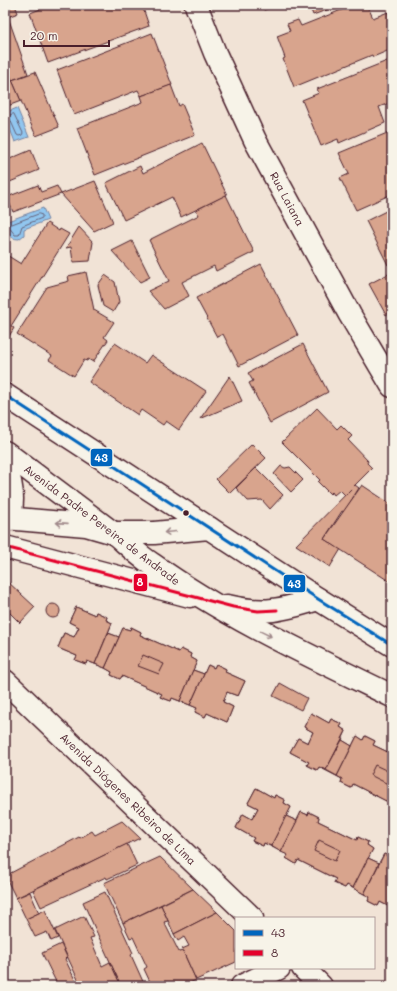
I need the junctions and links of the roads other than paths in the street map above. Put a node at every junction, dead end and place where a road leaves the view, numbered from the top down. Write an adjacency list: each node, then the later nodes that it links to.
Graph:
1 (196, 5): 2 (street, Rua Laiana)
2 (392, 386)
3 (5, 395): 7 (street)
4 (5, 452): 8 (street, Avenida Padre Pereira de Andrade)
5 (5, 465): 6 (street)
6 (7, 518): 8 (street, one-way to 6)
7 (209, 528): 8 (street, one-way to 8); 10 (street)
8 (114, 533): 11 (street, Avenida Padre Pereira de Andrade)
9 (5, 547): 11 (street)
10 (318, 599): 11 (street); 12 (street)
11 (207, 601): 14 (street, Avenida Padre Pereira de Andrade, one-way to 14)
12 (392, 645)
13 (5, 681): 15 (street, Avenida Diógenes Ribeiro de Lima)
14 (392, 696)
15 (251, 917)
16 (304, 969): 19 (street)
17 (273, 975): 18 (street)
18 (242, 986)
19 (321, 986)

